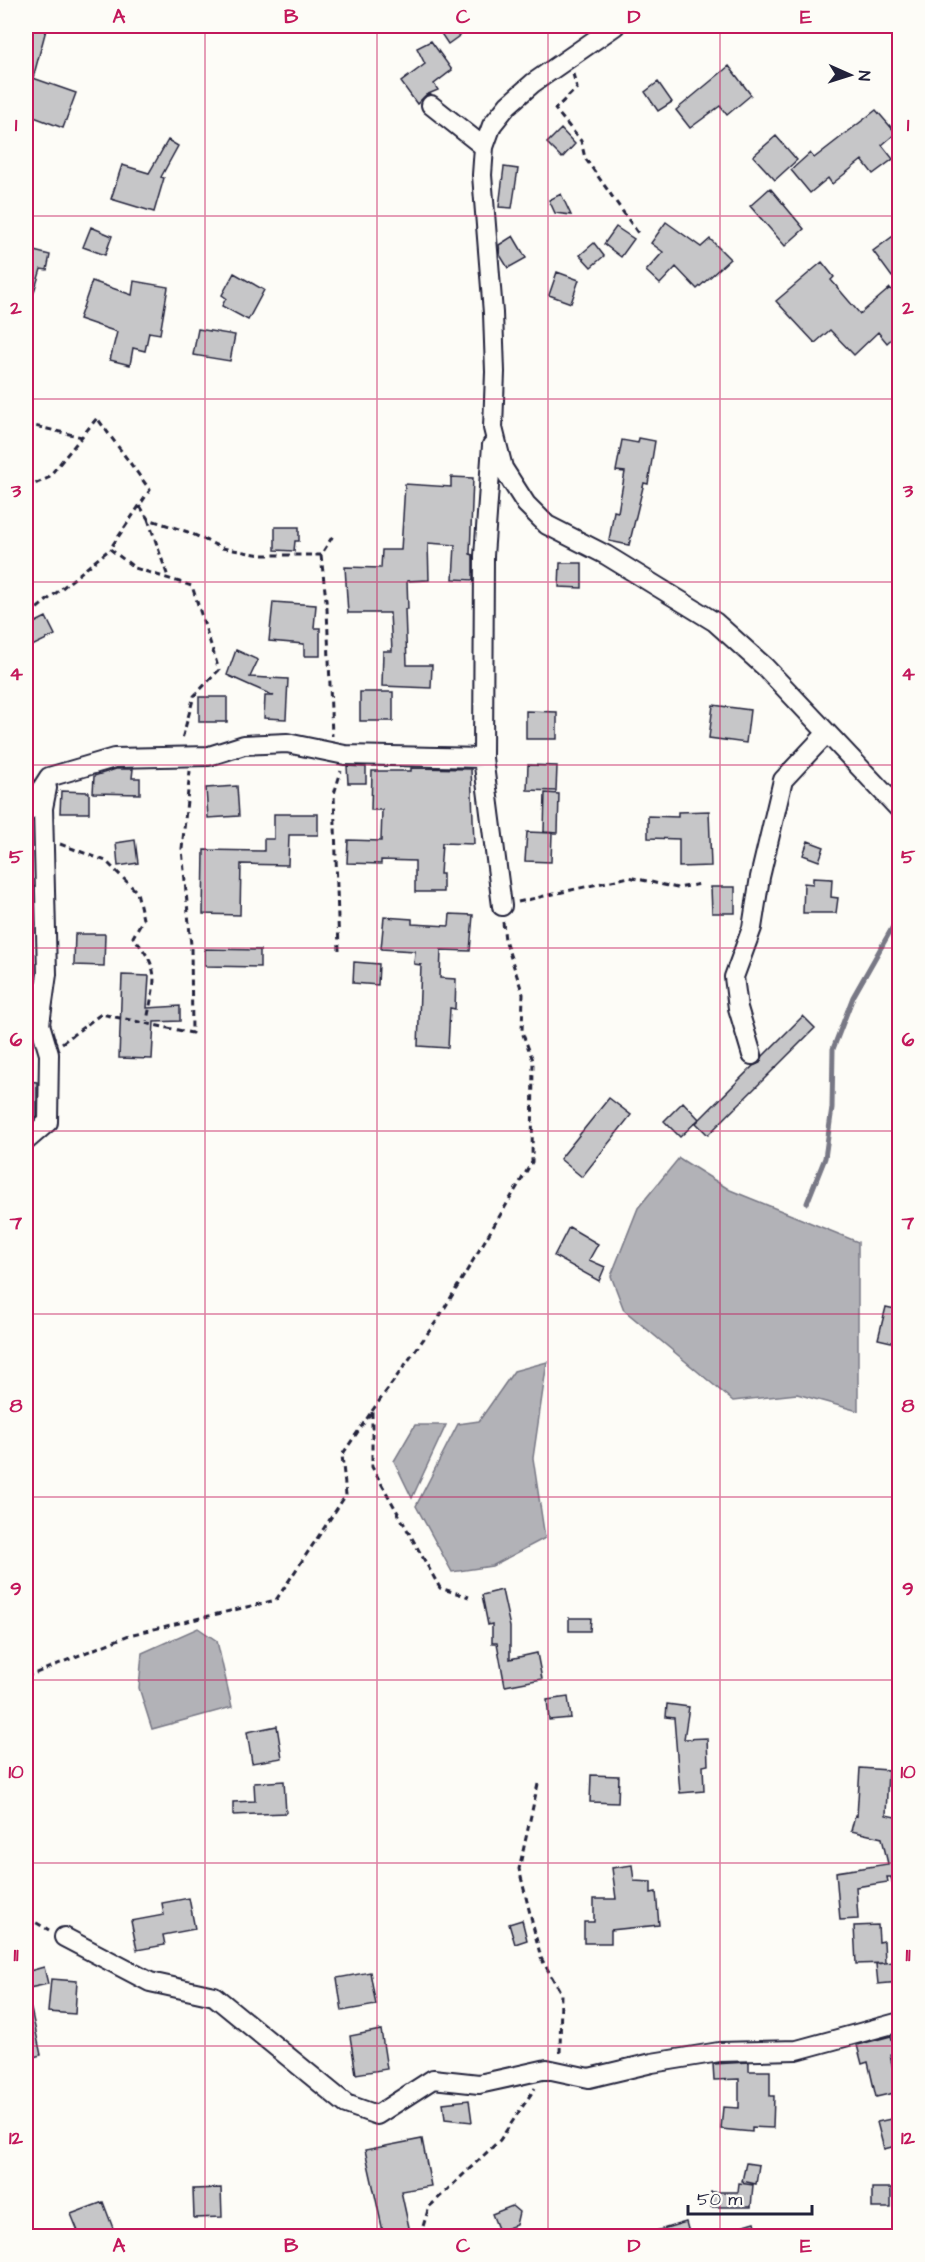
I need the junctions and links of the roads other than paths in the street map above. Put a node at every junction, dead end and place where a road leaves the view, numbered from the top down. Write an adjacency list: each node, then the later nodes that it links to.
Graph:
1 (615, 26): 3 (street)
2 (431, 105): 3 (street)
3 (484, 147): 4 (street)
4 (493, 428): 5 (street); 6 (street)
5 (827, 733): 8 (street); 11 (street)
6 (483, 758): 7 (street); 10 (street)
7 (49, 777): 9 (street); 12 (street)
8 (900, 810)
9 (26, 813)
10 (501, 906)
11 (752, 1055)
12 (26, 1141)
13 (64, 1937): 14 (street)
14 (900, 2022)

